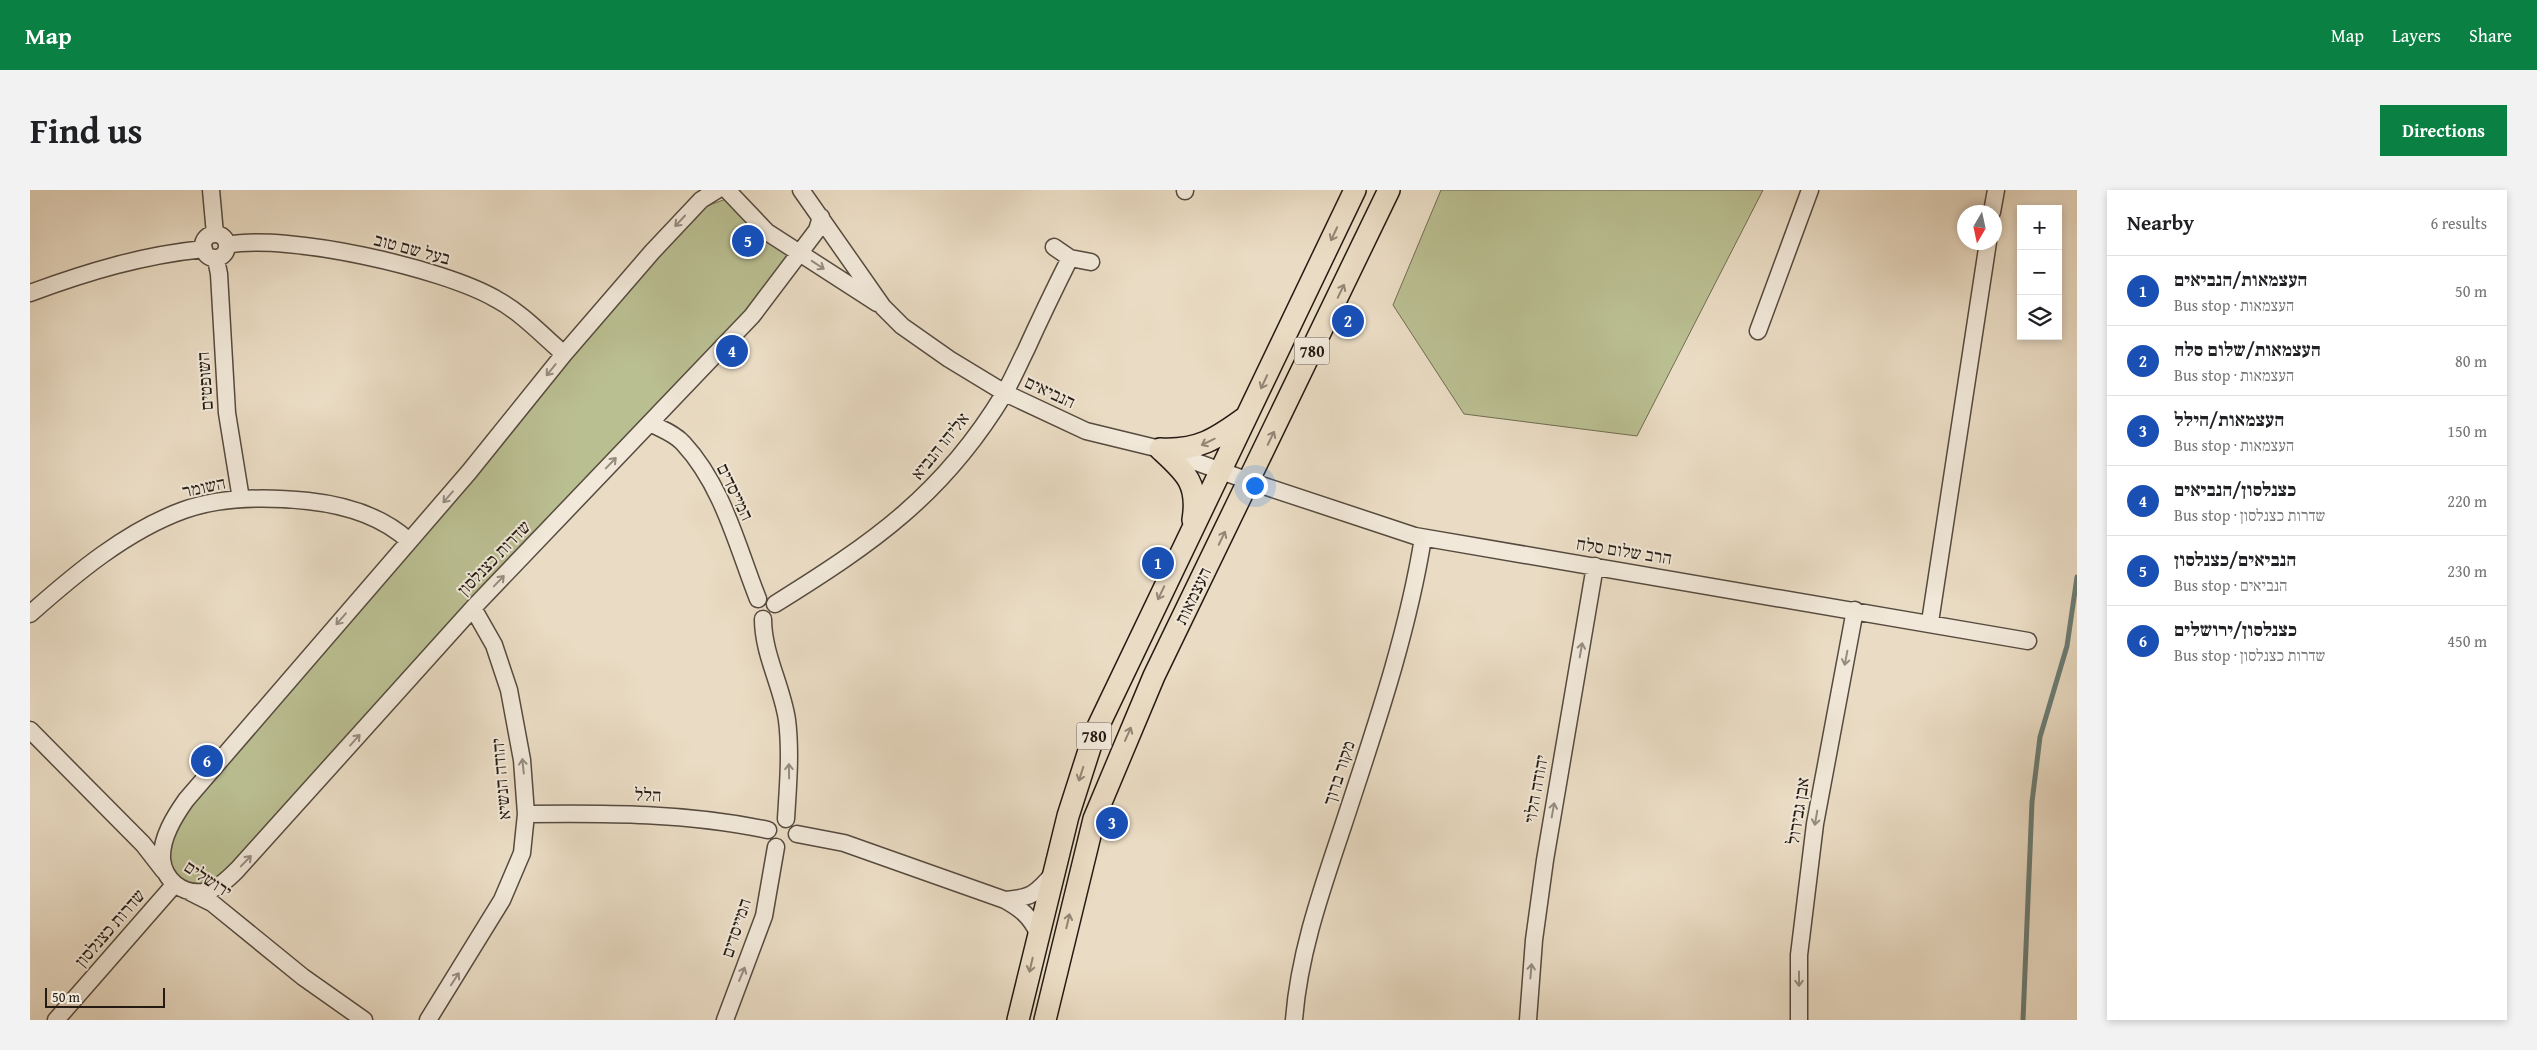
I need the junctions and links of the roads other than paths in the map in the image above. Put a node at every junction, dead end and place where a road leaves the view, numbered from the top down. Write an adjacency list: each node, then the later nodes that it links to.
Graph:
1 (211, 190): 11 (street)
2 (717, 190): 21 (street, one-way to 21)
3 (727, 190): 15 (street, הנביאים)
4 (801, 190): 10 (street, הנביאים)
5 (1355, 190): 23 (main road, העצמאות / 780, one-way to 23)
6 (1389, 190): 27 (main road, העצמאות / 780, one-way to 6)
7 (1810, 190): 20 (street)
8 (1996, 190): 9 (street)
9 (1993, 205)
10 (821, 217): 15 (street, שדרות כצנלסון); 19 (street, הנביאים)
11 (221, 239): 14 (street); 21 (street, בעל שם טוב)
12 (1054, 247): 16 (street)
13 (1987, 250): 39 (street)
14 (210, 254): 18 (street); 28 (street, השופטים)
15 (801, 254): 19 (street, הנביאים, one-way to 19); 24 (street, שדרות כצנלסון)
16 (1070, 258): 17 (street); 22 (street, אליהו הנביא)
17 (1091, 262)
18 (30, 293)
19 (883, 307): 22 (street, הנביאים)
20 (1758, 331)
21 (564, 354): 31 (street, one-way to 31)
22 (1005, 393): 25 (street, הנביאים); 34 (street, אליהו הנביא)
23 (1249, 415): 25 (main road, one-way to 25); 26 (main road, העצמאות / 780)
24 (650, 423): 33 (street, המייסדים); 35 (street, שדרות כצנלסון, one-way to 24)
25 (1160, 449): 26 (street, הנביאים); 29 (main road)
26 (1221, 471): 27 (street, הרב שלום סלח); 29 (main road, העצמאות / 780)
27 (1249, 482): 30 (street, הרב שלום סלח); 56 (main road, העצמאות / 780, one-way to 27)
28 (241, 499): 31 (street, השומר); 37 (street, השומר)
29 (1191, 531): 47 (main road, העצמאות / 780, one-way to 47)
30 (1422, 538): 32 (street, הרב שלום סלח); 57 (street, מקור ברוך)
31 (408, 541): 48 (street, one-way to 48)
32 (1595, 566): 36 (street, הרב שלום סלח); 58 (street, יהודה הלוי, one-way to 32)
33 (758, 599): 34 (street); 38 (street)
34 (776, 604): 38 (street)
35 (473, 608): 42 (street, יהודה הנשיא, one-way to 35); 48 (street, שדרות כצנלסון, one-way to 35)
36 (1855, 610): 39 (street, הרב שלום סלח); 59 (street, אבן גבירול, one-way to 59)
37 (30, 614)
38 (763, 619): 43 (street, one-way to 38)
39 (1930, 622): 40 (street, הרב שלום סלח)
40 (2028, 641)
41 (30, 730): 48 (street, ירושלים)
42 (526, 814): 44 (street, הלל); 53 (street, יהודה הנשיא, one-way to 42)
43 (786, 819): 44 (street); 45 (street)
44 (768, 830): 46 (street)
45 (797, 834): 46 (street); 49 (street)
46 (776, 847): 54 (street, המייסדים, one-way to 46)
47 (1053, 874): 49 (street); 50 (main road, העצמאות / 780)
48 (174, 885): 51 (street, שדרות כצנלסון); 52 (street, ירושלים)
49 (1005, 900): 50 (street)
50 (1038, 933): 55 (main road, העצמאות / 780, one-way to 55)
51 (56, 1020)
52 (364, 1020)
53 (428, 1020)
54 (725, 1020)
55 (1018, 1020)
56 (1045, 1020)
57 (1294, 1020)
58 (1528, 1020)
59 (1799, 1020)

